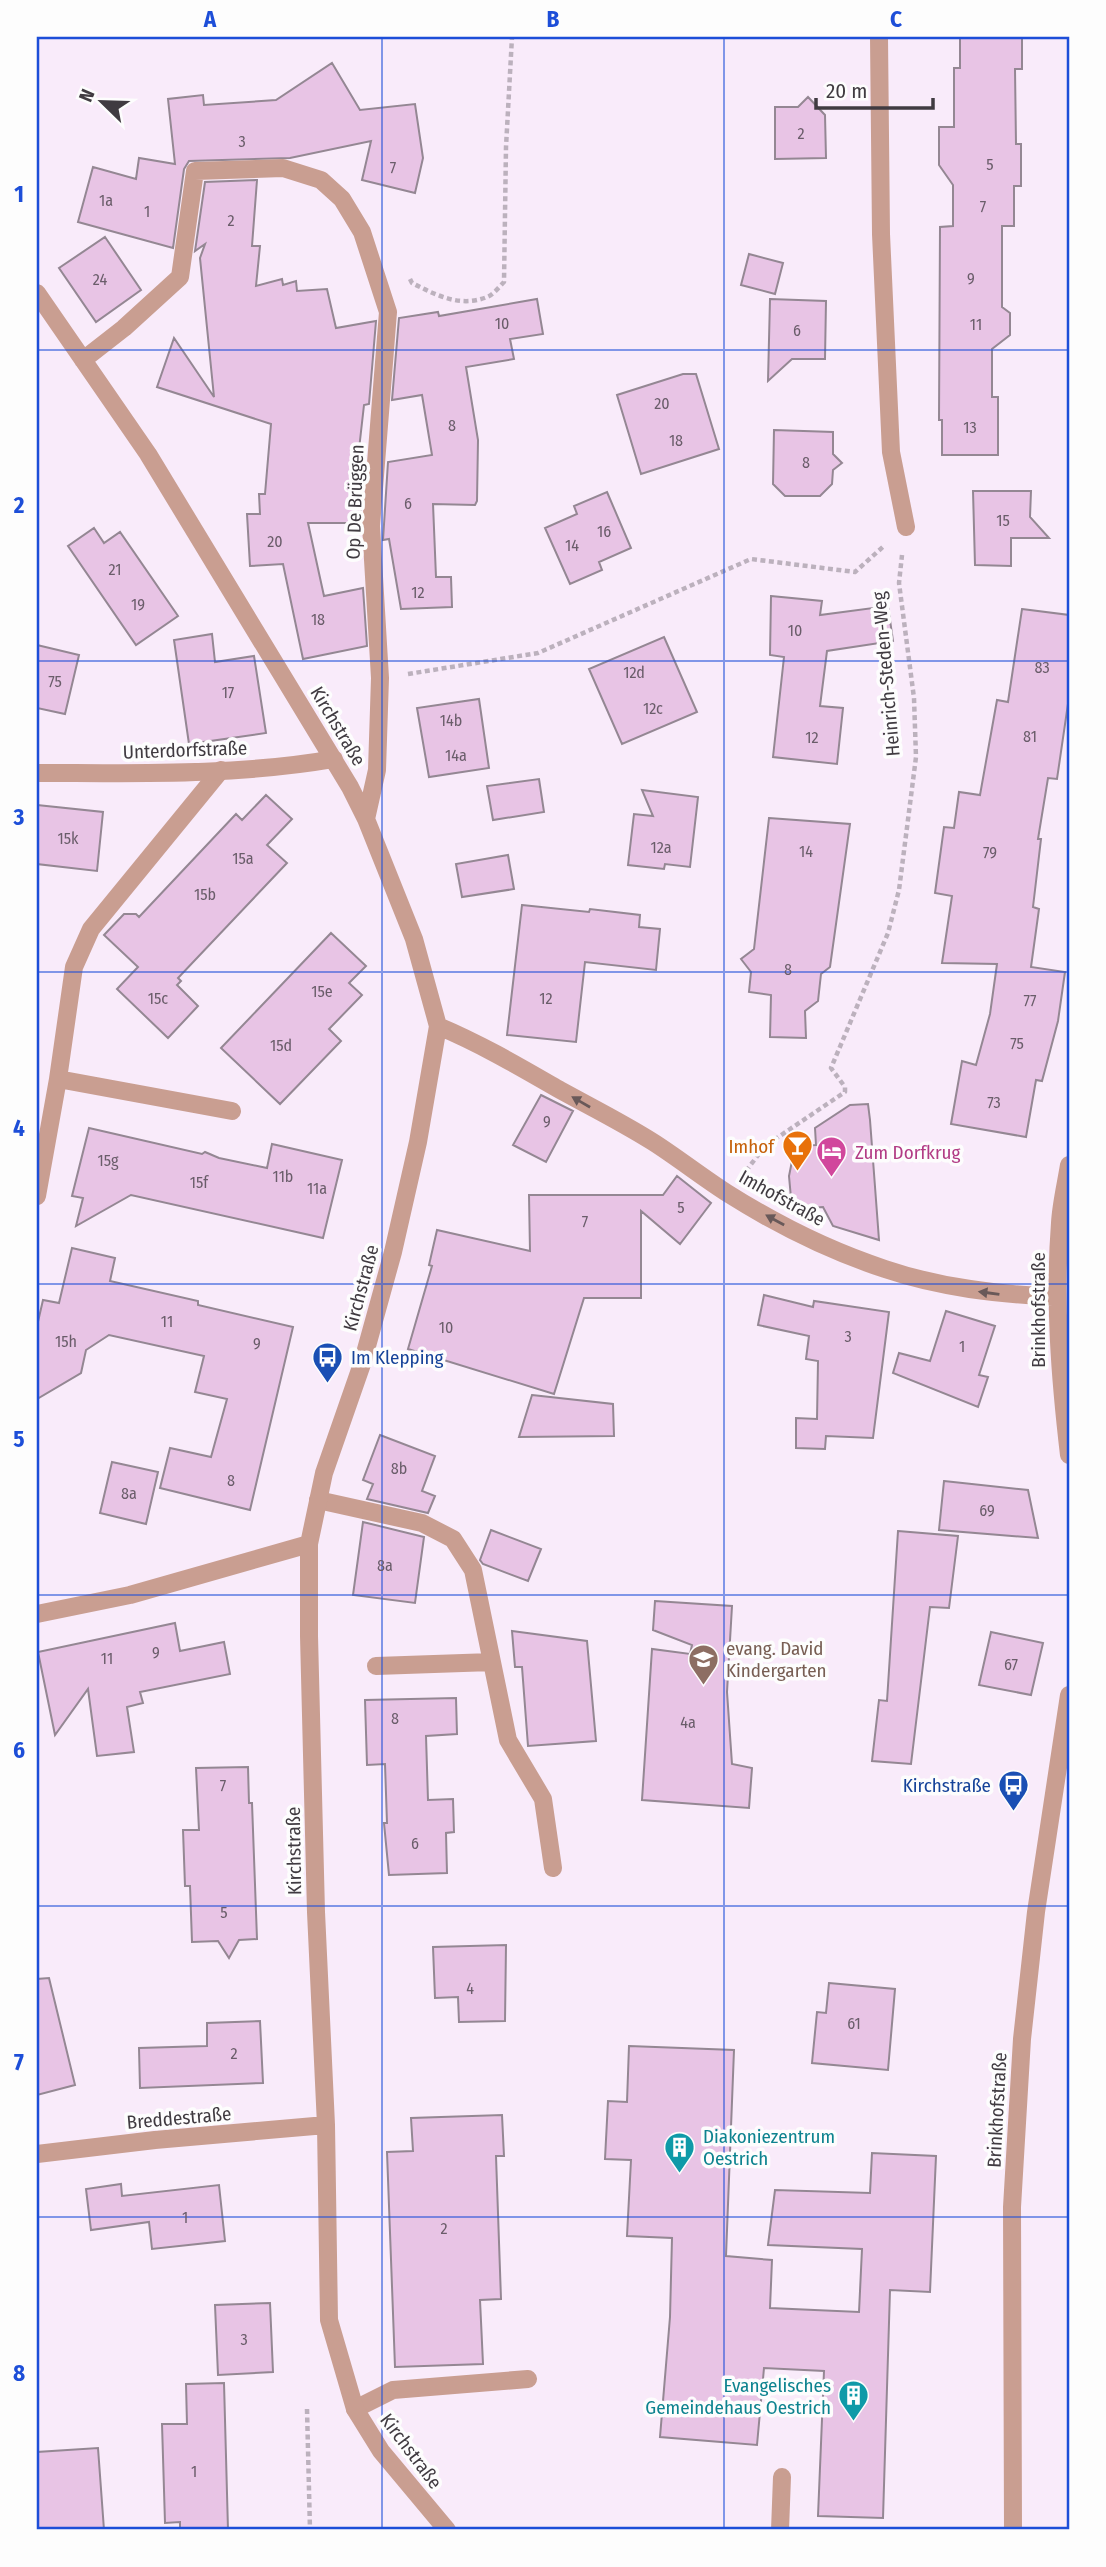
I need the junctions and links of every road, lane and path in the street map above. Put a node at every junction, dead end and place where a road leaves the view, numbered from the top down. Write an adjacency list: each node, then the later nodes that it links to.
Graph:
1 (512, 37): 3 (path)
2 (879, 37): 6 (street)
3 (407, 273)
4 (37, 293): 5 (street, Kirchstraße)
5 (83, 360): 7 (street, Op De Brüggen); 8 (street, Kirchstraße)
6 (905, 527): 7 (path); 16 (path, Heinrich-Steden-Weg)
7 (380, 678): 11 (street, Op De Brüggen)
8 (334, 759): 9 (street, Unterdorfstraße); 11 (street, Kirchstraße)
9 (221, 769): 10 (street, Unterdorfstraße); 13 (street)
10 (37, 774)
11 (366, 819): 12 (street, Kirchstraße)
12 (438, 1026): 16 (street, Imhofstraße, one-way to 12); 20 (street, Kirchstraße)
13 (58, 1079): 14 (street); 17 (street)
14 (232, 1111)
15 (1069, 1165): 18 (street, Brinkhofstraße)
16 (729, 1194): 18 (street, Imhofstraße, one-way to 16)
17 (37, 1196)
18 (1057, 1297): 19 (street, Brinkhofstraße)
19 (1069, 1455)
20 (318, 1500): 21 (street, Kirchstraße); 23 (street)
21 (309, 1544): 22 (street); 27 (street, Kirchstraße)
22 (37, 1614)
23 (492, 1662): 24 (street); 26 (street)
24 (376, 1666)
25 (1069, 1695): 36 (street, Brinkhofstraße)
26 (553, 1868)
27 (326, 2125): 28 (street, Breddestraße); 31 (street, Kirchstraße)
28 (37, 2154)
29 (528, 2379): 31 (street)
30 (307, 2409): 33 (path)
31 (355, 2409): 34 (street, Kirchstraße)
32 (782, 2477): 35 (street)
33 (310, 2530)
34 (447, 2530)
35 (780, 2530)
36 (1013, 2530)

